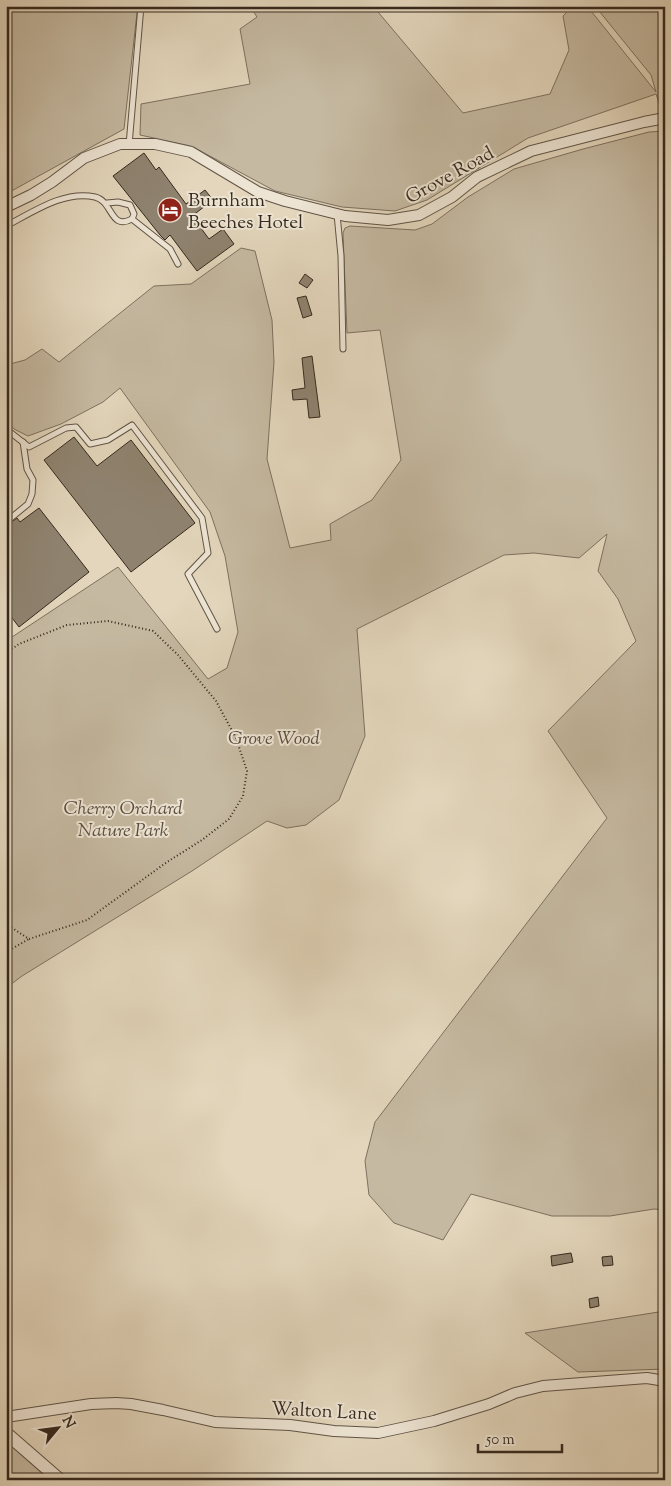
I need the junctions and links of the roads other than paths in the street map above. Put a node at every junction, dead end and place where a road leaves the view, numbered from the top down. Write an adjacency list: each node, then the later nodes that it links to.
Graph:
1 (141, 6): 3 (lane)
2 (665, 118): 6 (street, Grove Road)
3 (130, 145): 5 (street, Grove Road); 6 (street, Grove Road)
4 (106, 203): 7 (lane); 7 (lane); 8 (lane)
5 (6, 207)
6 (337, 214): 10 (lane)
7 (132, 219): 9 (lane)
8 (6, 226)
9 (178, 264)
10 (343, 349)
11 (6, 429): 12 (lane)
12 (23, 442): 13 (lane); 14 (lane)
13 (6, 522)
14 (217, 629)
15 (665, 1381): 16 (street, Walton Lane)
16 (6, 1417)
17 (6, 1432): 18 (street)
18 (60, 1480)

